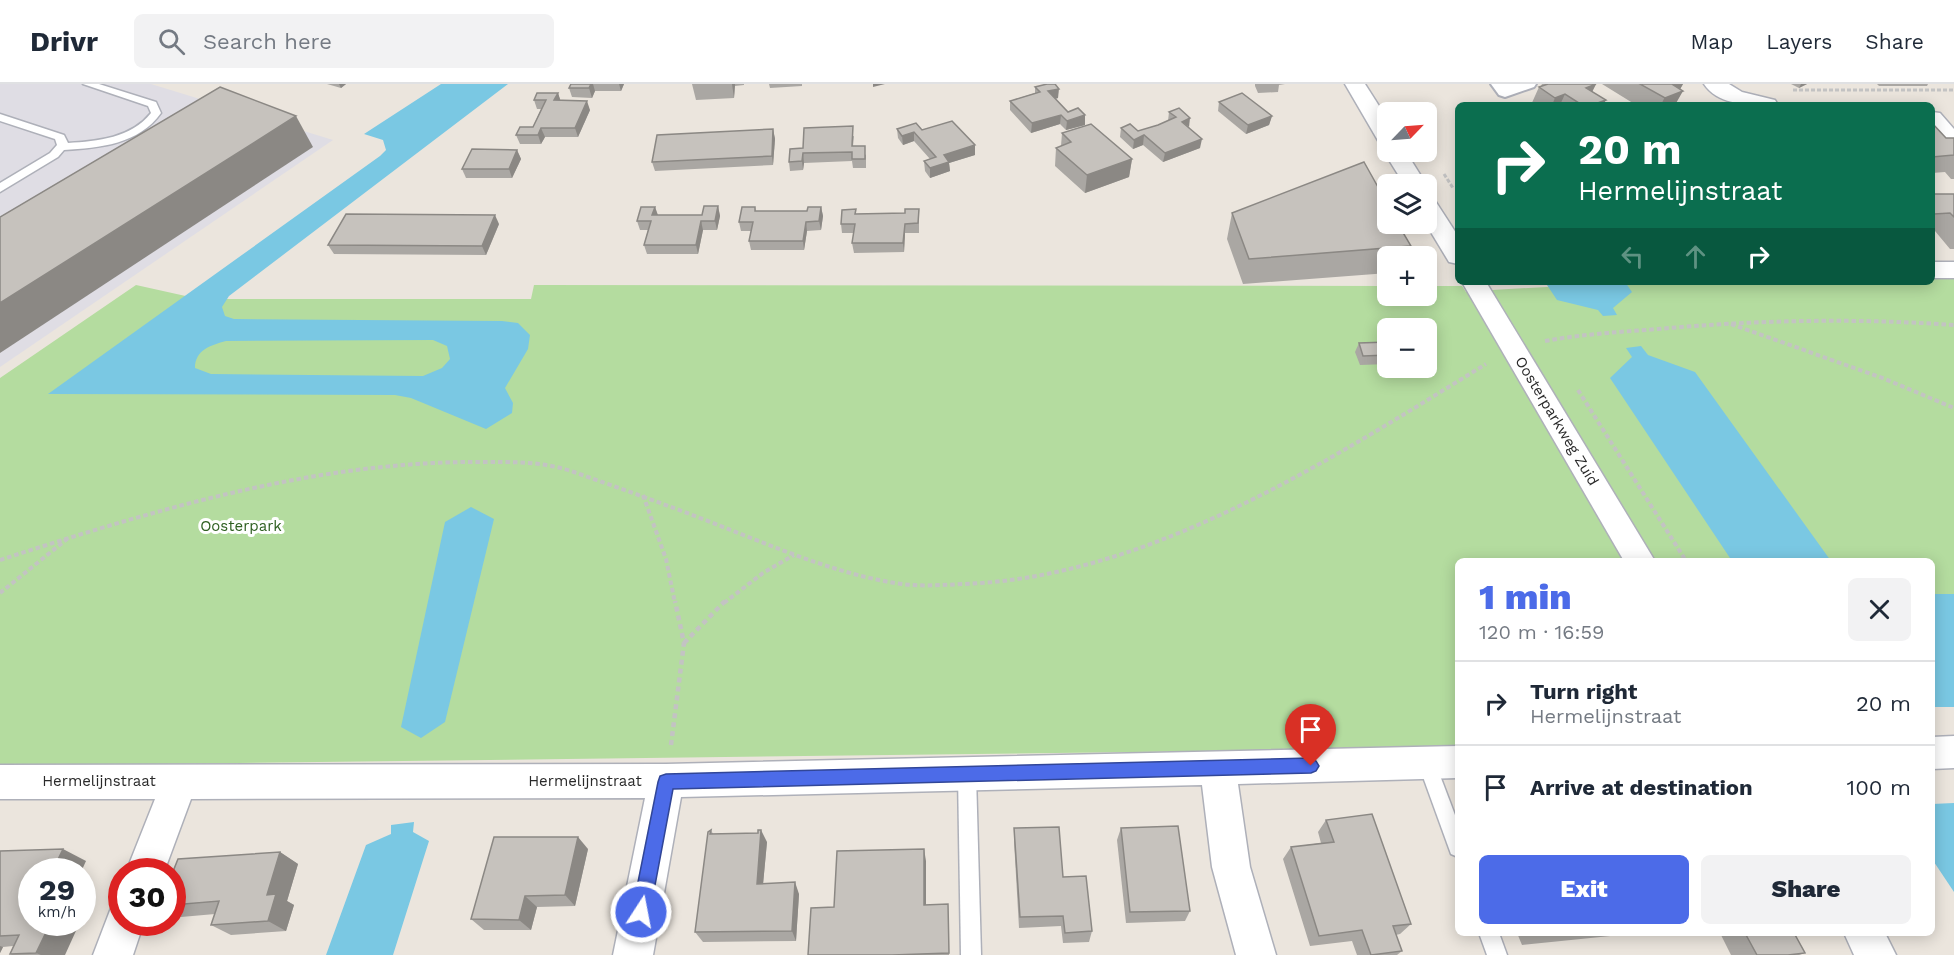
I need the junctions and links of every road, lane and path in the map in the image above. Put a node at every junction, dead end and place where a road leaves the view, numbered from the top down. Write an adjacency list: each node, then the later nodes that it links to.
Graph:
1 (87, 84): 16 (lane)
2 (1355, 84): 13 (street)
3 (1499, 84): 4 (street)
4 (1528, 84)
5 (1714, 84): 8 (street)
6 (1791, 90): 7 (path)
7 (1954, 90)
8 (1727, 100): 9 (street)
9 (1743, 102)
10 (1935, 112): 11 (street)
11 (1954, 112)
12 (0, 117): 16 (lane)
13 (1377, 121)
14 (1935, 121): 15 (street)
15 (1954, 142)
16 (62, 147): 17 (lane)
17 (0, 188)
18 (1437, 222): 19 (street)
19 (1455, 251)
20 (1935, 270): 21 (street)
21 (1954, 270)
22 (1475, 285): 27 (street, Oosterparkweg Zuid)
23 (1727, 323): 24 (path); 26 (path); 30 (path)
24 (1954, 325)
25 (1541, 331): 26 (path)
26 (1547, 340): 27 (path); 28 (path)
27 (1513, 348): 33 (path); 34 (street, Oosterparkweg Zuid)
28 (1553, 351)
29 (1572, 381): 35 (path)
30 (1954, 408)
31 (643, 495): 32 (path); 33 (path); 38 (path)
32 (70, 536): 36 (path); 37 (path)
33 (794, 555): 38 (path)
34 (1638, 558)
35 (1684, 558)
36 (0, 560)
37 (0, 593)
38 (684, 643): 46 (path)
39 (1954, 752): 40 (street)
40 (1935, 753)
41 (1443, 763): 42 (street, Hermelijnstraat); 47 (lane)
42 (1218, 768): 43 (street, Hermelijnstraat); 55 (street)
43 (968, 775): 46 (street, Hermelijnstraat); 54 (lane)
44 (180, 781): 45 (street, Hermelijnstraat); 46 (street, Hermelijnstraat); 48 (street)
45 (0, 782)
46 (666, 782): 53 (street)
47 (1455, 831)
48 (150, 858)
49 (120, 936): 52 (street)
50 (1490, 936): 56 (lane)
51 (1865, 936): 57 (street)
52 (113, 955)
53 (633, 955)
54 (971, 955)
55 (1256, 955)
56 (1497, 955)
57 (1876, 955)

